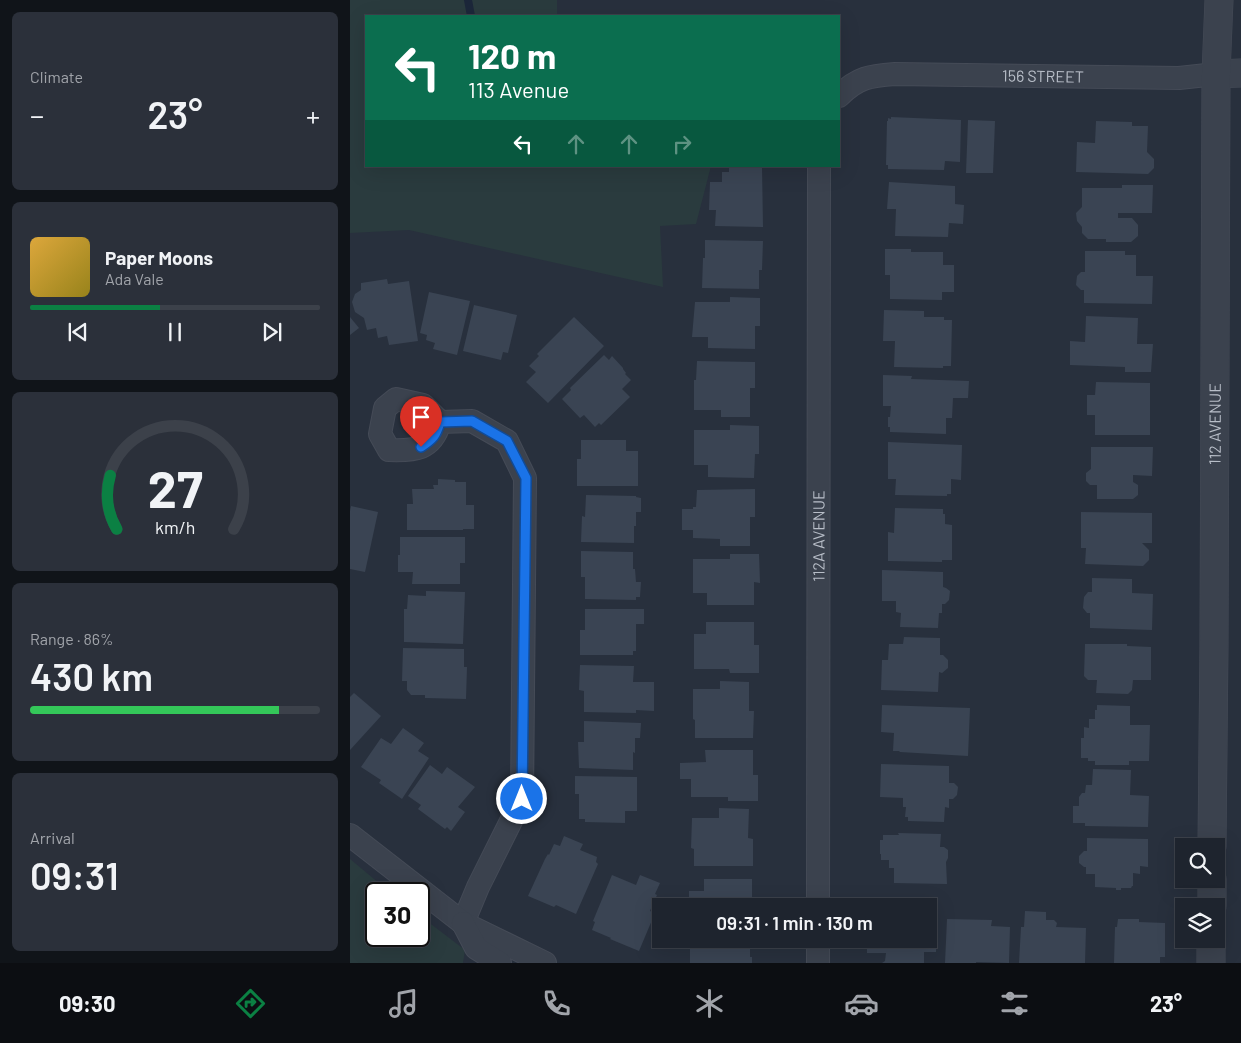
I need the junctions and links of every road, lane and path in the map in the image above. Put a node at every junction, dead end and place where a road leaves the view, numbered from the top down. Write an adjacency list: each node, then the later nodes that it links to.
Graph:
1 (1219, 0): 2 (street, 112 AVENUE)
2 (1228, 74): 3 (street, 156 STREET); 7 (street, 112 AVENUE)
3 (843, 91)
4 (819, 167): 8 (street, 112A AVENUE)
5 (440, 422): 9 (street)
6 (350, 834): 9 (street)
7 (1212, 838)
8 (818, 898)
9 (463, 923): 12 (street); 13 (street)
10 (818, 948): 14 (street)
11 (1212, 948): 15 (street)
12 (500, 963)
13 (545, 963)
14 (818, 963)
15 (1211, 963)

